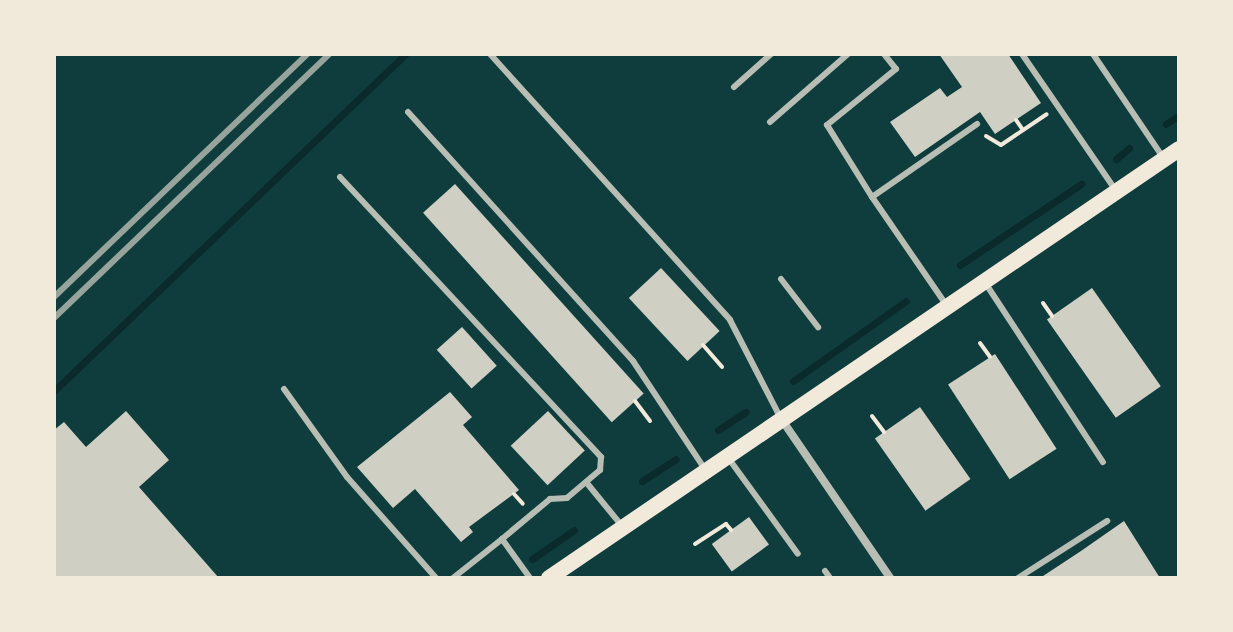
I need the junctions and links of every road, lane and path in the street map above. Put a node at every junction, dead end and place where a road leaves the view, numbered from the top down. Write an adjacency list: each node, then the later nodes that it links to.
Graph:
1 (490, 54): 33 (lane)
2 (771, 54): 7 (lane)
3 (848, 54): 11 (lane)
4 (884, 54): 19 (lane)
5 (1022, 54): 18 (lane)
6 (1093, 54): 16 (lane)
7 (734, 87)
8 (408, 112): 38 (lane)
9 (1048, 113): 13 (path)
10 (1016, 120): 13 (path)
11 (770, 122)
12 (977, 124): 19 (lane)
13 (1023, 130): 14 (path)
14 (993, 144)
15 (1179, 149): 16 (main road)
16 (1164, 159): 18 (main road)
17 (340, 177): 39 (lane)
18 (1116, 191): 21 (main road)
19 (872, 197): 23 (lane)
20 (781, 279): 25 (lane)
21 (984, 281): 23 (main road); 37 (lane)
22 (1043, 303): 24 (path)
23 (947, 306): 33 (main road)
24 (1052, 316)
25 (818, 327)
26 (980, 343): 28 (path)
27 (703, 345): 29 (path)
28 (990, 357)
29 (722, 367)
30 (284, 389): 47 (lane)
31 (635, 401): 34 (path)
32 (872, 416): 35 (path)
33 (781, 419): 36 (main road); 52 (street)
34 (650, 421)
35 (884, 432)
36 (727, 456): 38 (main road); 45 (lane)
37 (1103, 462)
38 (706, 471): 41 (main road)
39 (586, 482): 41 (lane); 43 (lane)
40 (1107, 521): 53 (lane)
41 (623, 527): 50 (main road)
42 (731, 530): 44 (path)
43 (502, 539): 48 (lane); 49 (lane)
44 (695, 544)
45 (798, 554)
46 (825, 571): 51 (lane)
47 (436, 578)
48 (453, 578)
49 (530, 578)
50 (549, 578)
51 (830, 578)
52 (890, 578)
53 (1018, 578)

